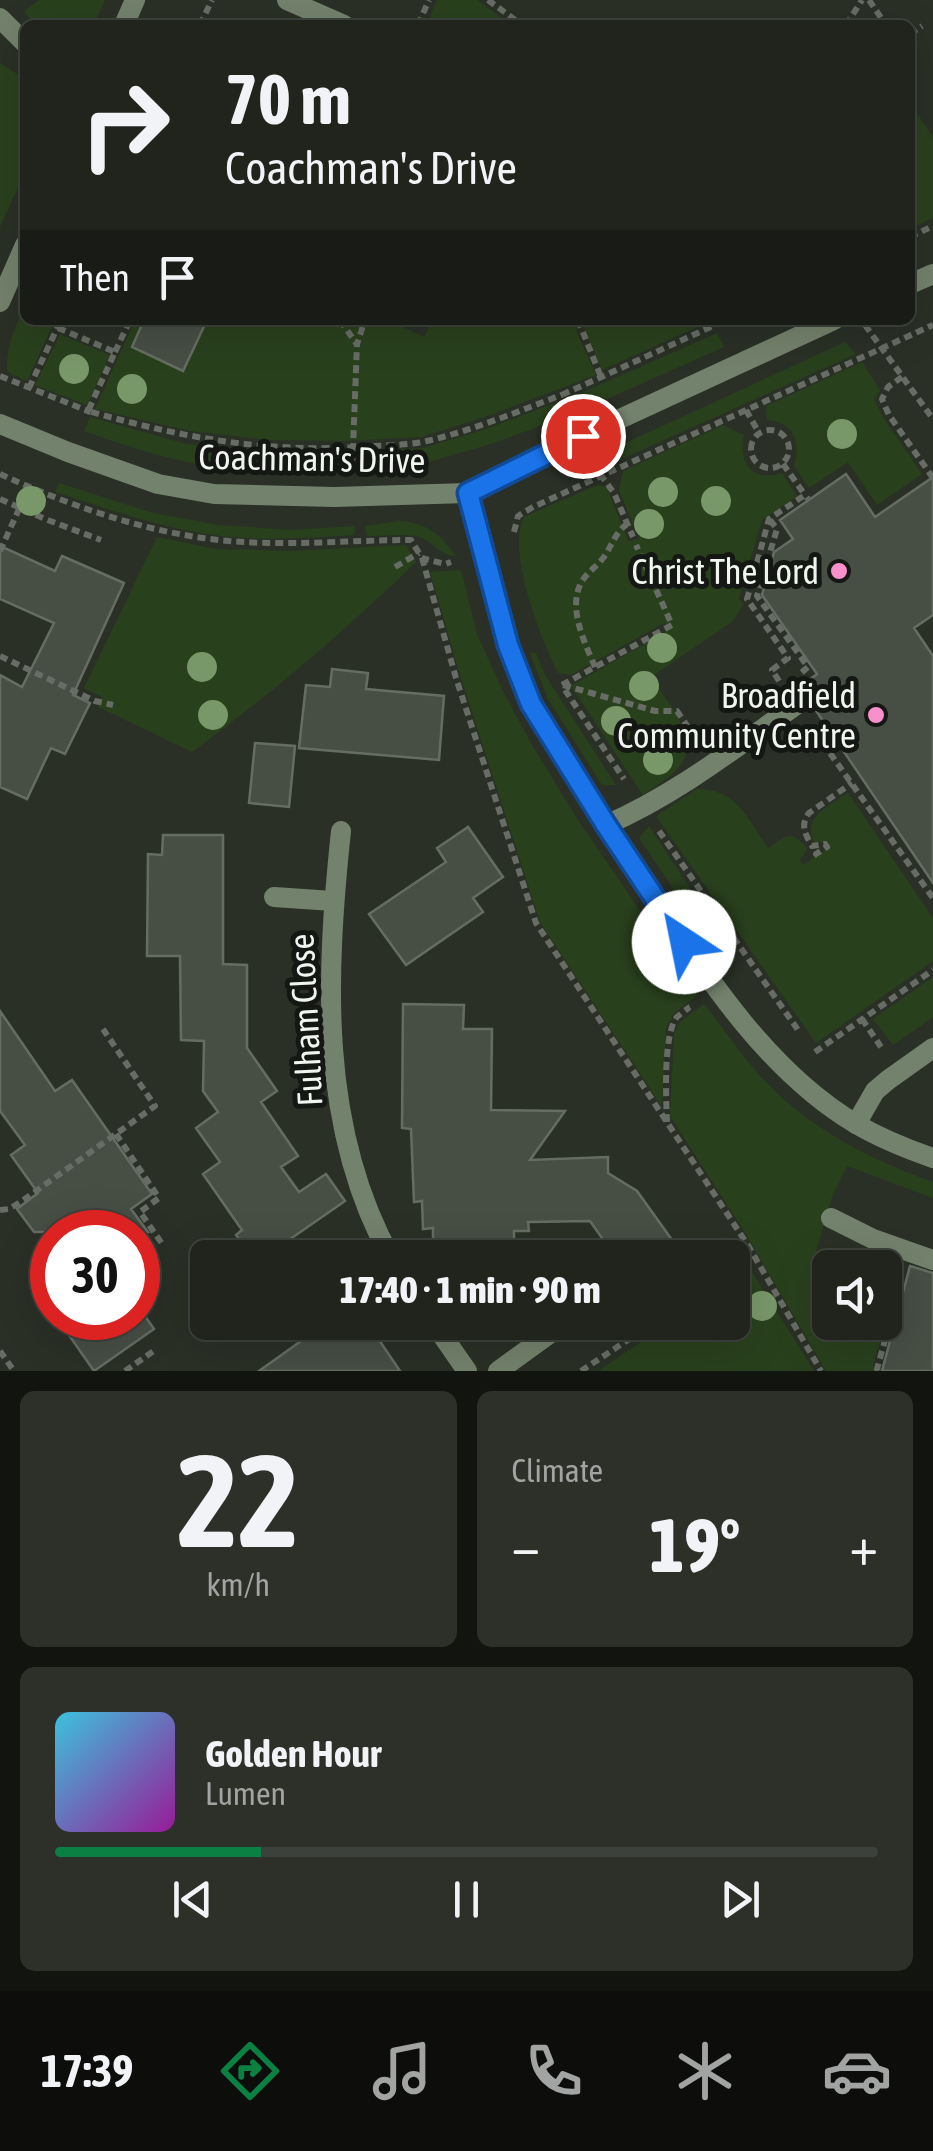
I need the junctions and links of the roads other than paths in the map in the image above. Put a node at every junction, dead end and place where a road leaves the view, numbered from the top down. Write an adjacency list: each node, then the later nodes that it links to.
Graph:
1 (287, 0): 3 (street)
2 (0, 18): 4 (street)
3 (333, 20)
4 (20, 37)
5 (20, 256): 6 (street)
6 (0, 302)
7 (823, 325): 9 (street, Coachman's Drive)
8 (0, 424): 9 (street, Coachman's Drive)
9 (468, 493): 11 (street)
10 (796, 705): 11 (street)
11 (606, 825): 16 (street)
12 (341, 831): 14 (street, Fulham Close)
13 (274, 898): 14 (street)
14 (334, 901): 19 (street, Fulham Close)
15 (933, 1048): 16 (street)
16 (856, 1124): 17 (street)
17 (933, 1158)
18 (830, 1218): 20 (street)
19 (381, 1240)
20 (933, 1260)
21 (445, 1340): 23 (street)
22 (541, 1340): 24 (street)
23 (467, 1371)
24 (498, 1371)

